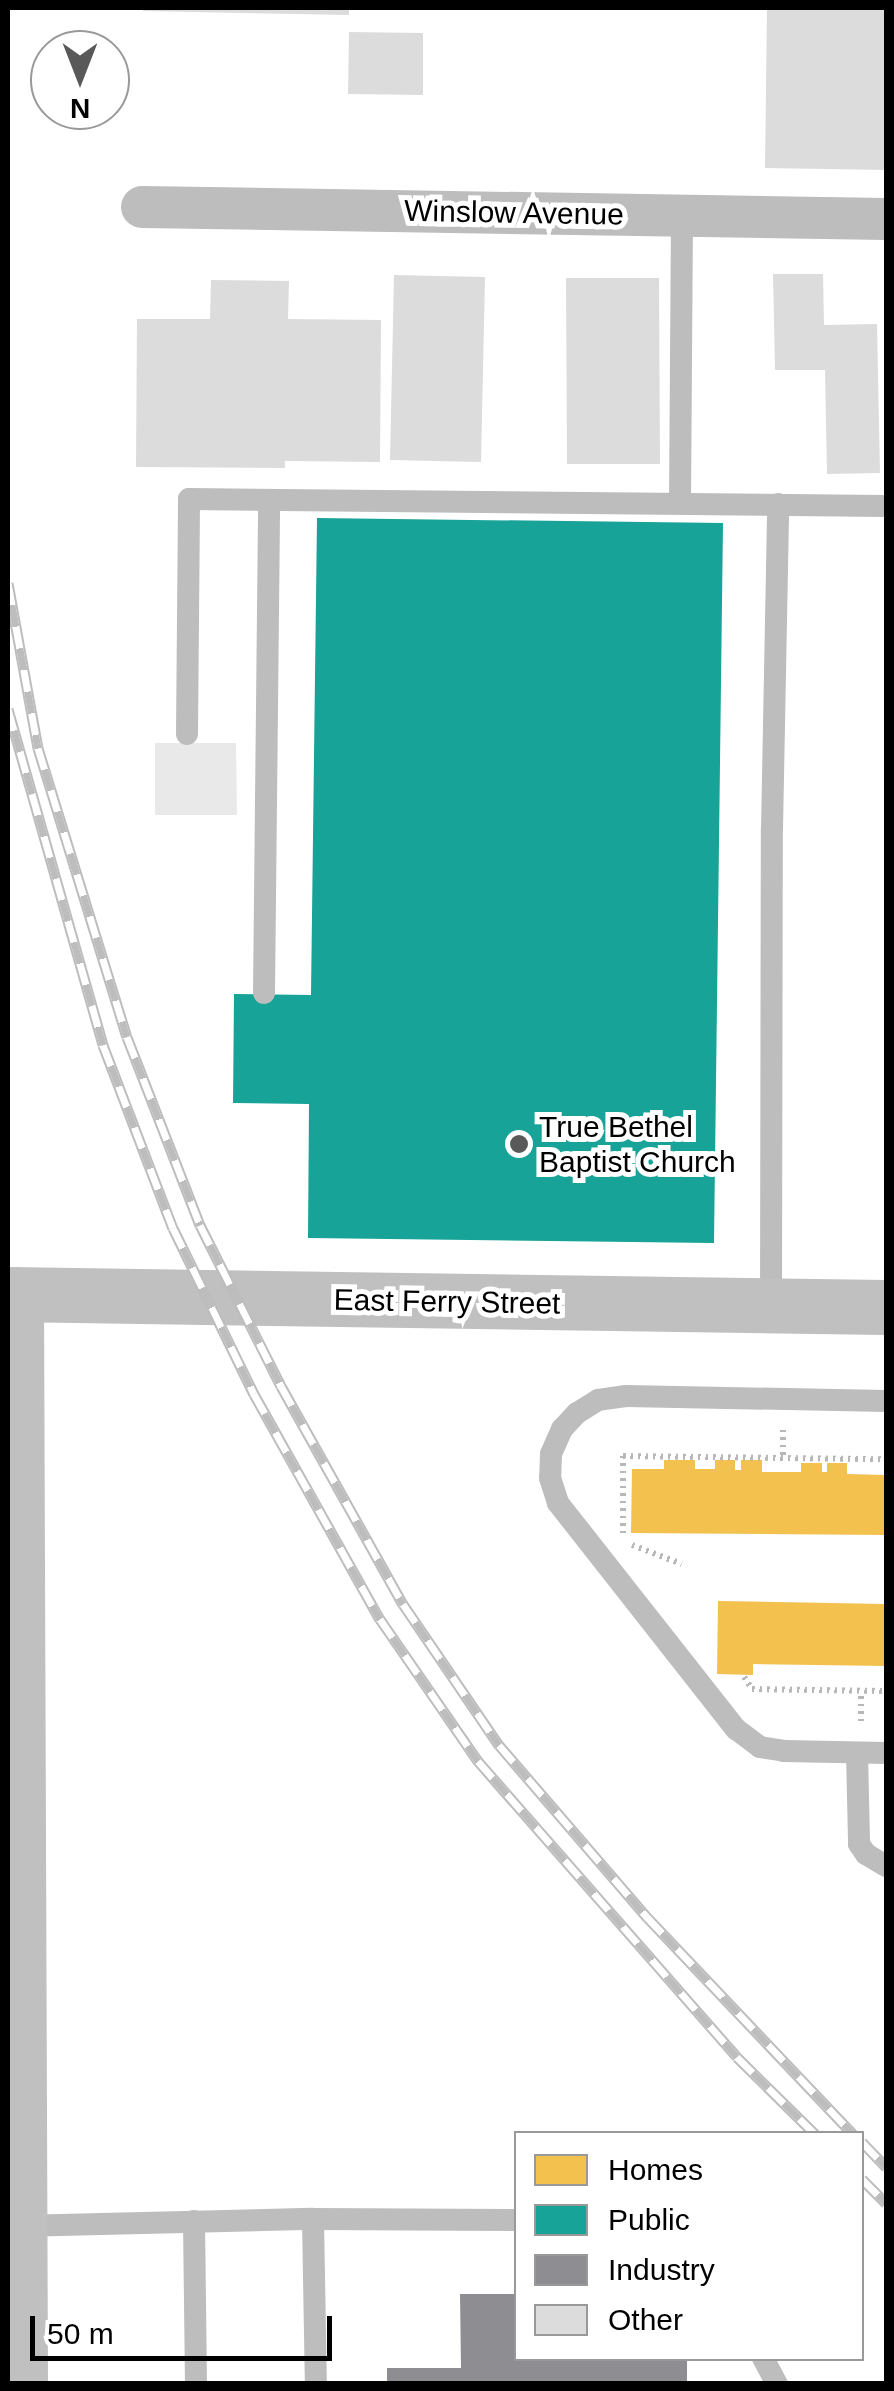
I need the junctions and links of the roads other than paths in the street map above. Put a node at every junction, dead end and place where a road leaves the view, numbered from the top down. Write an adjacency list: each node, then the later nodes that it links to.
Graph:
1 (142, 207): 2 (street, Winslow Avenue)
2 (682, 216): 3 (street, Winslow Avenue); 5 (lane)
3 (886, 219)
4 (269, 500): 5 (lane); 8 (lane); 9 (lane)
5 (680, 503): 6 (lane)
6 (778, 504): 7 (lane); 11 (lane)
7 (886, 506)
8 (187, 734)
9 (264, 993)
10 (12, 1294): 11 (street, East Ferry Street); 20 (street)
11 (771, 1306): 12 (street, East Ferry Street)
12 (886, 1307)
13 (886, 1401): 14 (lane)
14 (859, 1741): 15 (lane); 16 (lane)
15 (886, 1753)
16 (886, 1866)
17 (313, 2219): 18 (lane); 19 (lane); 24 (lane)
18 (514, 2220)
19 (194, 2221): 20 (lane); 23 (lane)
20 (19, 2226): 22 (street)
21 (766, 2361): 25 (lane)
22 (20, 2384)
23 (196, 2384)
24 (316, 2384)
25 (777, 2384)

